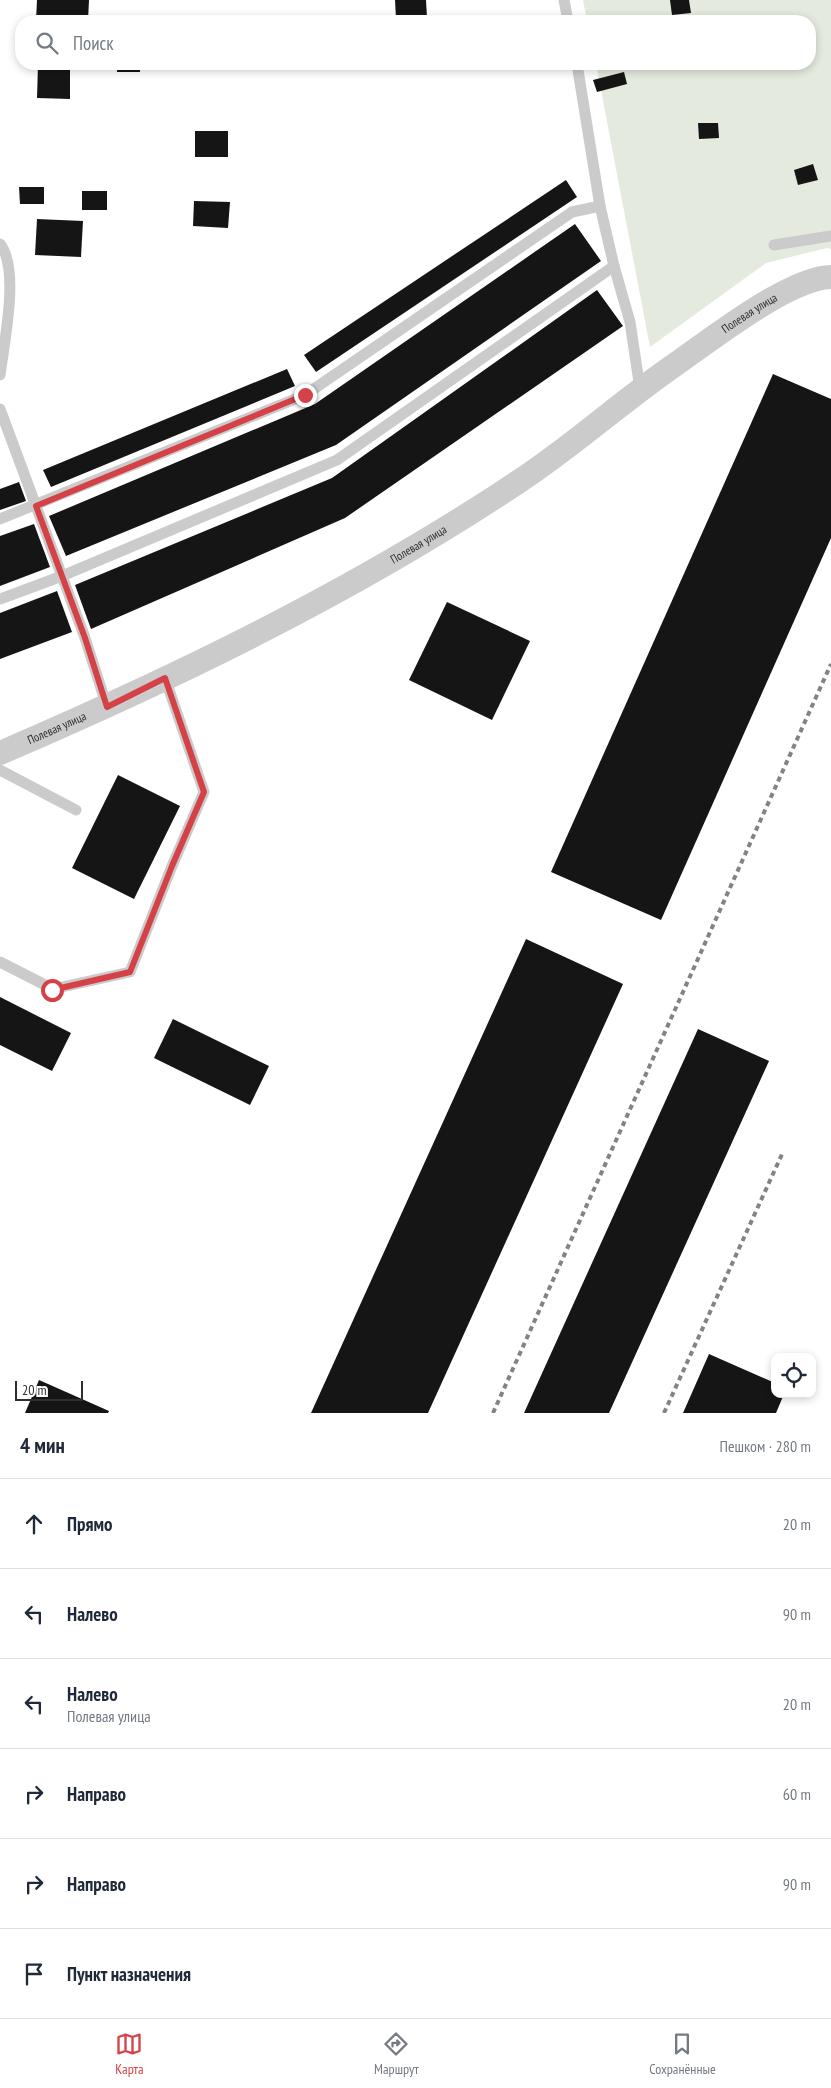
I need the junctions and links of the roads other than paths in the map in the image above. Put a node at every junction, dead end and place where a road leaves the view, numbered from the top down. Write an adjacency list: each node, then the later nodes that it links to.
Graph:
1 (564, 0): 2 (lane)
2 (567, 15)
3 (578, 70): 4 (lane)
4 (600, 206): 8 (lane); 13 (lane)
5 (831, 236): 7 (lane)
6 (0, 244): 10 (lane)
7 (774, 245)
8 (614, 266): 11 (lane); 15 (lane)
9 (831, 277): 11 (street, Полевая улица)
10 (0, 375)
11 (640, 389): 17 (street, Полевая улица)
12 (0, 408): 13 (lane)
13 (36, 506): 14 (lane); 15 (lane)
14 (0, 519)
15 (62, 576): 16 (lane); 18 (lane)
16 (0, 599)
17 (165, 678): 18 (street, Полевая улица); 22 (lane)
18 (107, 707): 19 (street, Полевая улица)
19 (0, 753)
20 (0, 770): 21 (lane)
21 (76, 810)
22 (0, 962)

